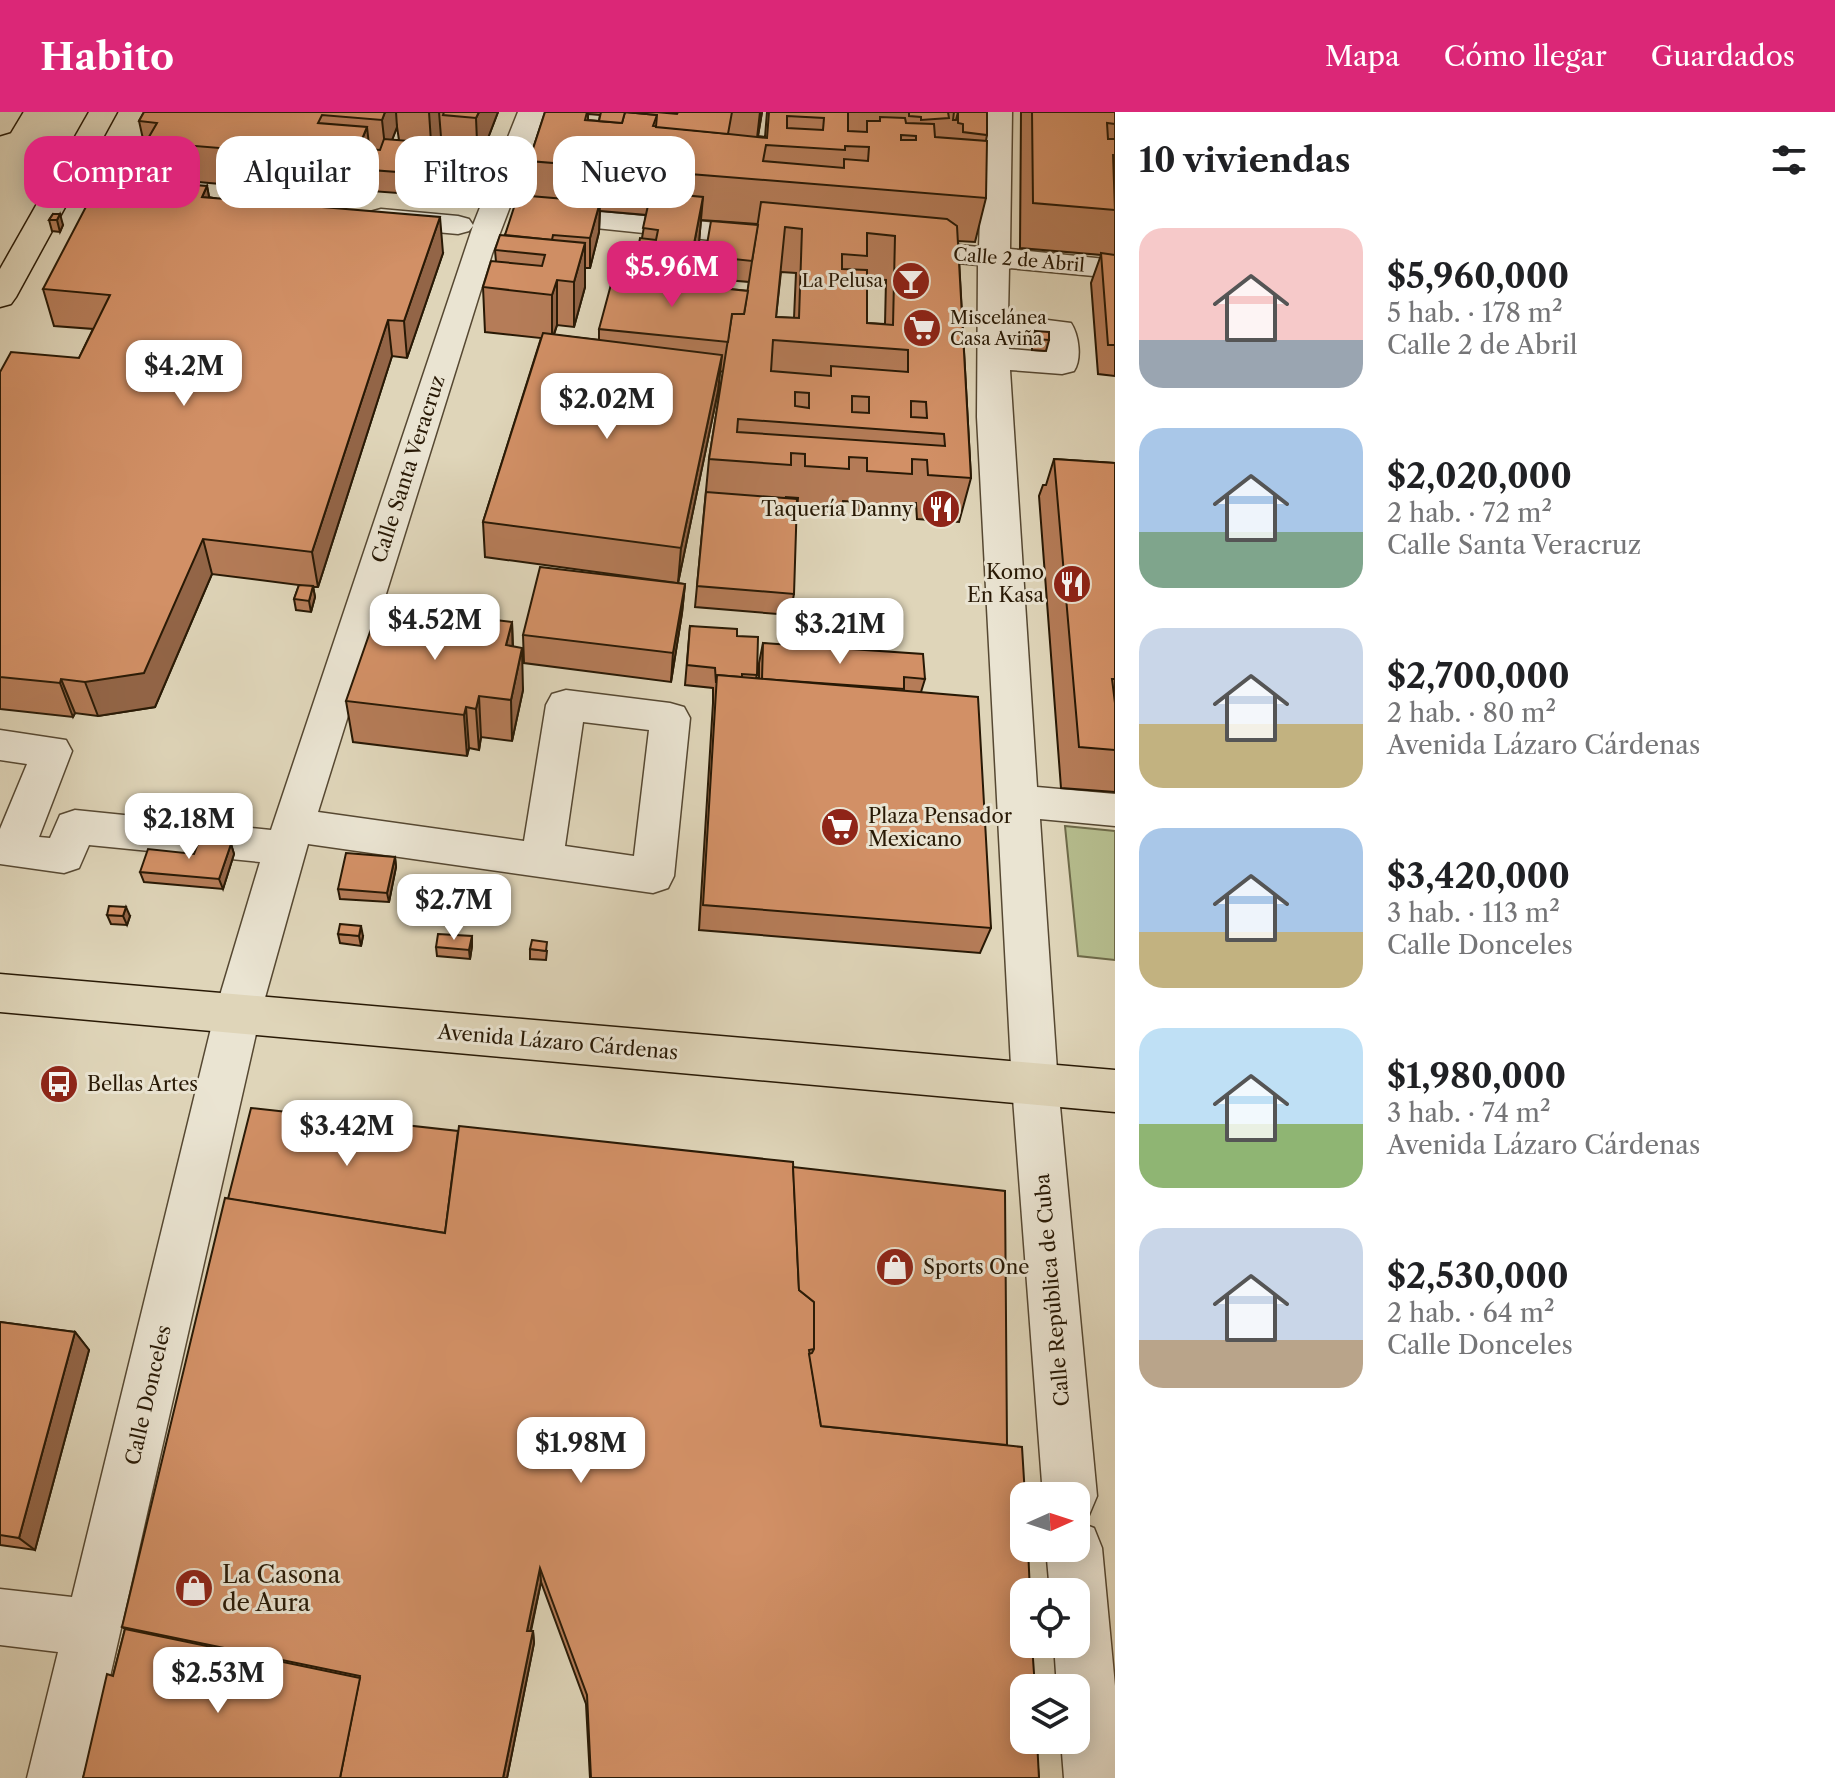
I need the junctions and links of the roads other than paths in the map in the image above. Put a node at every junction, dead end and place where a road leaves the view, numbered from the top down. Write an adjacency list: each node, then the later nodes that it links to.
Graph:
1 (8, 112): 5 (main road)
2 (103, 112): 13 (main road)
3 (532, 112): 6 (street, Calle Santa Veracruz)
4 (998, 112): 11 (street, Calle República de Cuba)
5 (0, 126)
6 (493, 211): 9 (street); 17 (street, Calle Santa Veracruz)
7 (351, 215): 8 (street)
8 (458, 225)
9 (804, 240)
10 (867, 246): 11 (street, Calle 2 de Abril)
11 (994, 257): 12 (street, Calle 2 de Abril); 15 (street, Calle República de Cuba)
12 (1115, 269)
13 (0, 297)
14 (0, 745): 17 (street)
15 (1018, 801): 16 (street); 21 (street, Calle República de Cuba)
16 (1115, 810)
17 (290, 836): 18 (street); 20 (street, Calle Santa Veracruz)
18 (542, 860): 18 (street)
19 (0, 993): 20 (main road, Avenida Lázaro Cárdenas)
20 (238, 1012): 21 (main road, Avenida Lázaro Cárdenas); 26 (street, Calle Donceles)
21 (1035, 1085): 22 (main road, Avenida Lázaro Cárdenas); 23 (street, Calle República de Cuba)
22 (1115, 1091)
23 (1069, 1482)
24 (1075, 1562): 28 (street)
25 (0, 1617): 26 (street)
26 (94, 1628): 27 (street, Calle Donceles)
27 (57, 1778)
28 (1094, 1778)

